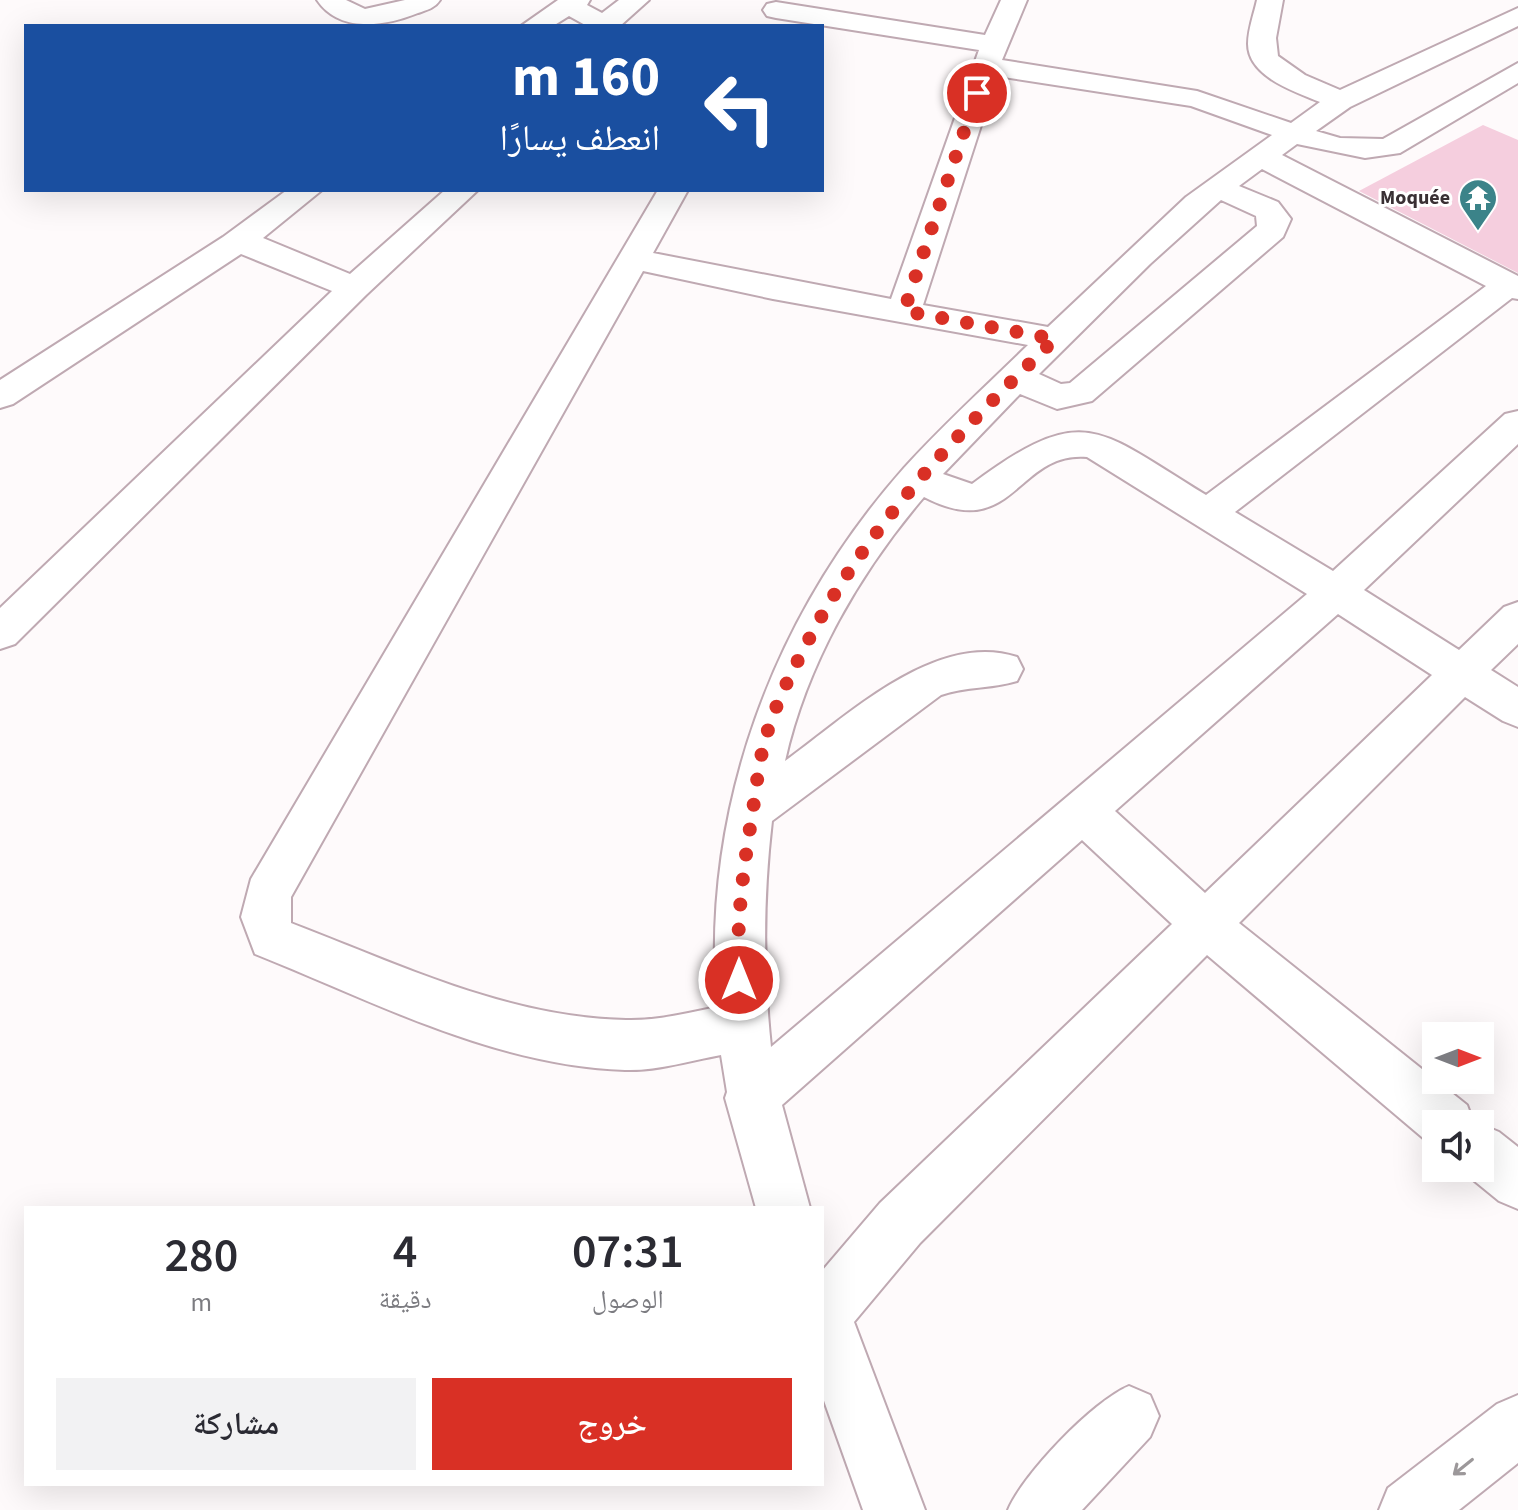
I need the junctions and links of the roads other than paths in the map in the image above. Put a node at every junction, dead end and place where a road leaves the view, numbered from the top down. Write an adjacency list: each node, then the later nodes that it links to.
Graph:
1 (330, 0): 2 (street)
2 (427, 0)
3 (636, 0): 11 (street)
4 (1014, 0): 14 (street)
5 (1270, 0): 16 (street)
6 (572, 3): 9 (street); 10 (street)
7 (775, 12): 14 (street)
8 (1518, 16): 12 (street)
9 (537, 24)
10 (604, 24)
11 (606, 24)
12 (1480, 35): 13 (street); 16 (street)
13 (1518, 53)
14 (990, 55): 17 (street); 27 (street)
15 (1518, 71): 17 (street)
16 (1340, 101): 17 (street)
17 (1295, 134): 18 (street)
18 (1260, 156): 19 (street); 25 (street)
19 (1218, 188): 28 (street); 29 (street)
20 (304, 192): 23 (street)
21 (461, 192): 26 (street)
22 (672, 192): 24 (street)
23 (234, 244): 26 (street); 30 (street)
24 (633, 259): 27 (street); 43 (street)
25 (1514, 286): 33 (street)
26 (354, 288): 36 (street)
27 (904, 311): 28 (street)
28 (1055, 339): 29 (street)
29 (1015, 377): 32 (street)
30 (0, 396)
31 (1518, 423): 34 (street)
32 (918, 477): 33 (street); 40 (street)
33 (1207, 514): 34 (street)
34 (1336, 592): 38 (street); 41 (street)
35 (1518, 618): 38 (street)
36 (0, 633)
37 (1002, 669): 40 (street)
38 (1463, 673): 39 (street); 42 (street)
39 (1518, 709)
40 (753, 809): 43 (street)
41 (1083, 811): 42 (street); 44 (street)
42 (1206, 925): 45 (street); 49 (street)
43 (741, 1027): 44 (street)
44 (751, 1098): 48 (street)
45 (1431, 1110)
46 (1494, 1162): 47 (street)
47 (1518, 1182)
48 (782, 1206)
49 (824, 1312)
50 (824, 1320): 53 (street)
51 (1129, 1416): 54 (street)
52 (1518, 1425): 55 (street, one-way to 55)
53 (896, 1508)
54 (1039, 1510)
55 (1410, 1510)

